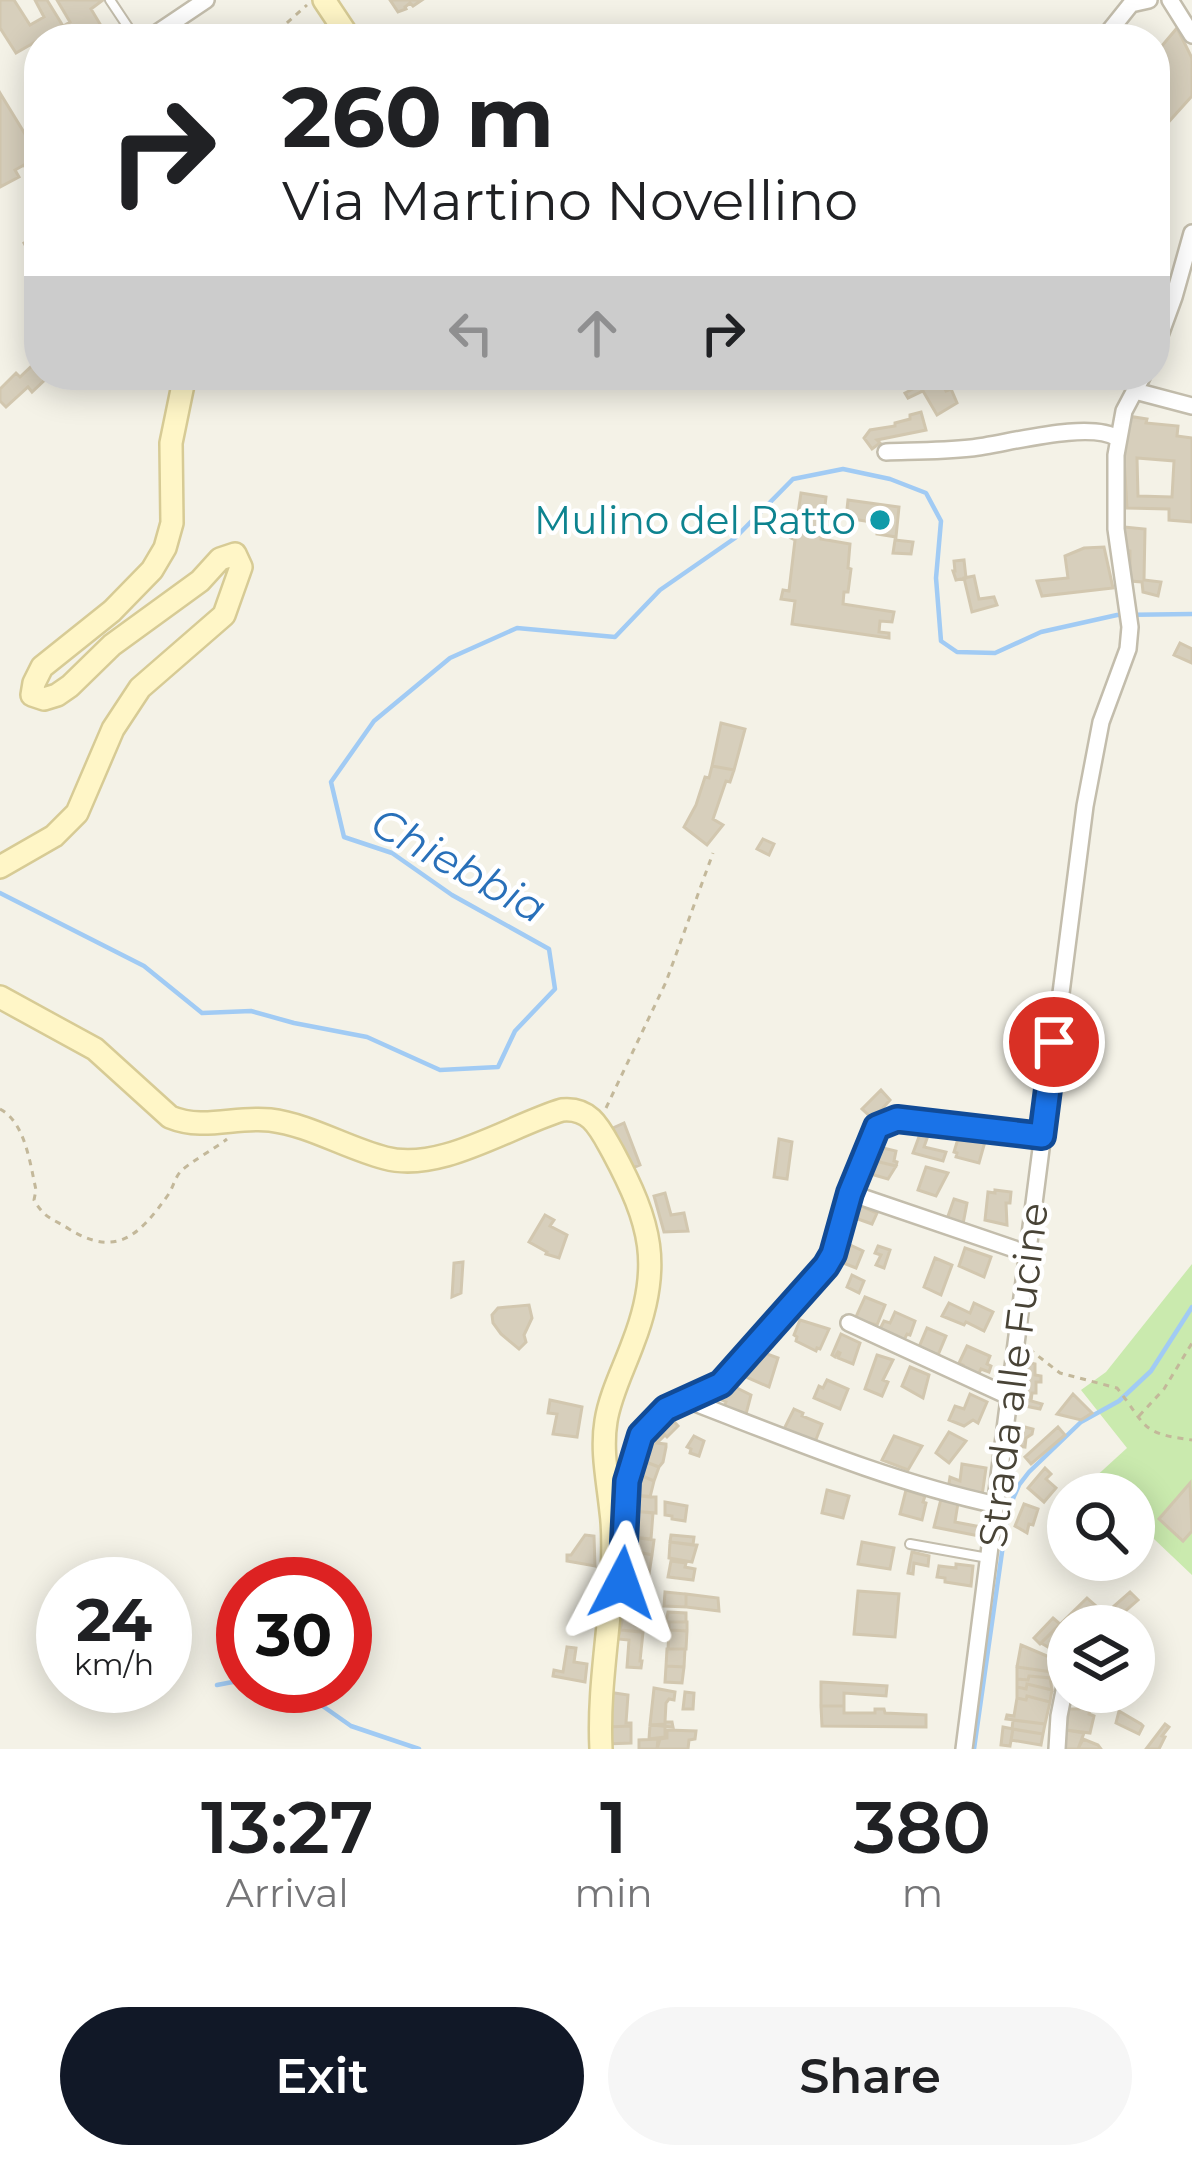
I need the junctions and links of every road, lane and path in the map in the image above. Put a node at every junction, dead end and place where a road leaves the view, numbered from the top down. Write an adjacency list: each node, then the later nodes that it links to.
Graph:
1 (206, 0): 5 (street)
2 (313, 0): 6 (path)
3 (1152, 0): 4 (street); 7 (street)
4 (1173, 5): 8 (street)
5 (170, 24)
6 (286, 24)
7 (1115, 24)
8 (1192, 34)
9 (1192, 233): 10 (street)
10 (1170, 308)
11 (182, 390): 18 (street)
12 (1135, 390): 15 (street, Strada alle Fucine)
13 (1155, 390): 14 (street)
14 (1192, 406)
15 (1118, 438): 16 (street); 23 (street, Strada alle Fucine)
16 (886, 452)
17 (713, 853): 21 (path)
18 (4, 865)
19 (0, 997): 21 (street)
20 (0, 1109): 22 (path)
21 (597, 1126): 36 (street)
22 (232, 1136)
23 (1042, 1136): 24 (street); 25 (street, Strada alle Fucine)
24 (850, 1193): 25 (street); 30 (street)
25 (1029, 1254): 27 (street, Strada alle Fucine)
26 (849, 1323): 29 (street)
27 (1018, 1340): 29 (street, Strada alle Fucine); 31 (path)
28 (1192, 1342): 31 (path)
29 (1010, 1397): 33 (street, Strada alle Fucine)
30 (687, 1400): 33 (street); 36 (street)
31 (1138, 1418): 32 (path)
32 (1192, 1440)
33 (997, 1505): 35 (street, Strada alle Fucine)
34 (910, 1544): 35 (lane)
35 (990, 1558): 39 (street, Strada alle Fucine)
36 (603, 1677): 38 (street)
37 (1060, 1713): 40 (street)
38 (601, 1749)
39 (964, 1749)
40 (1057, 1749)

